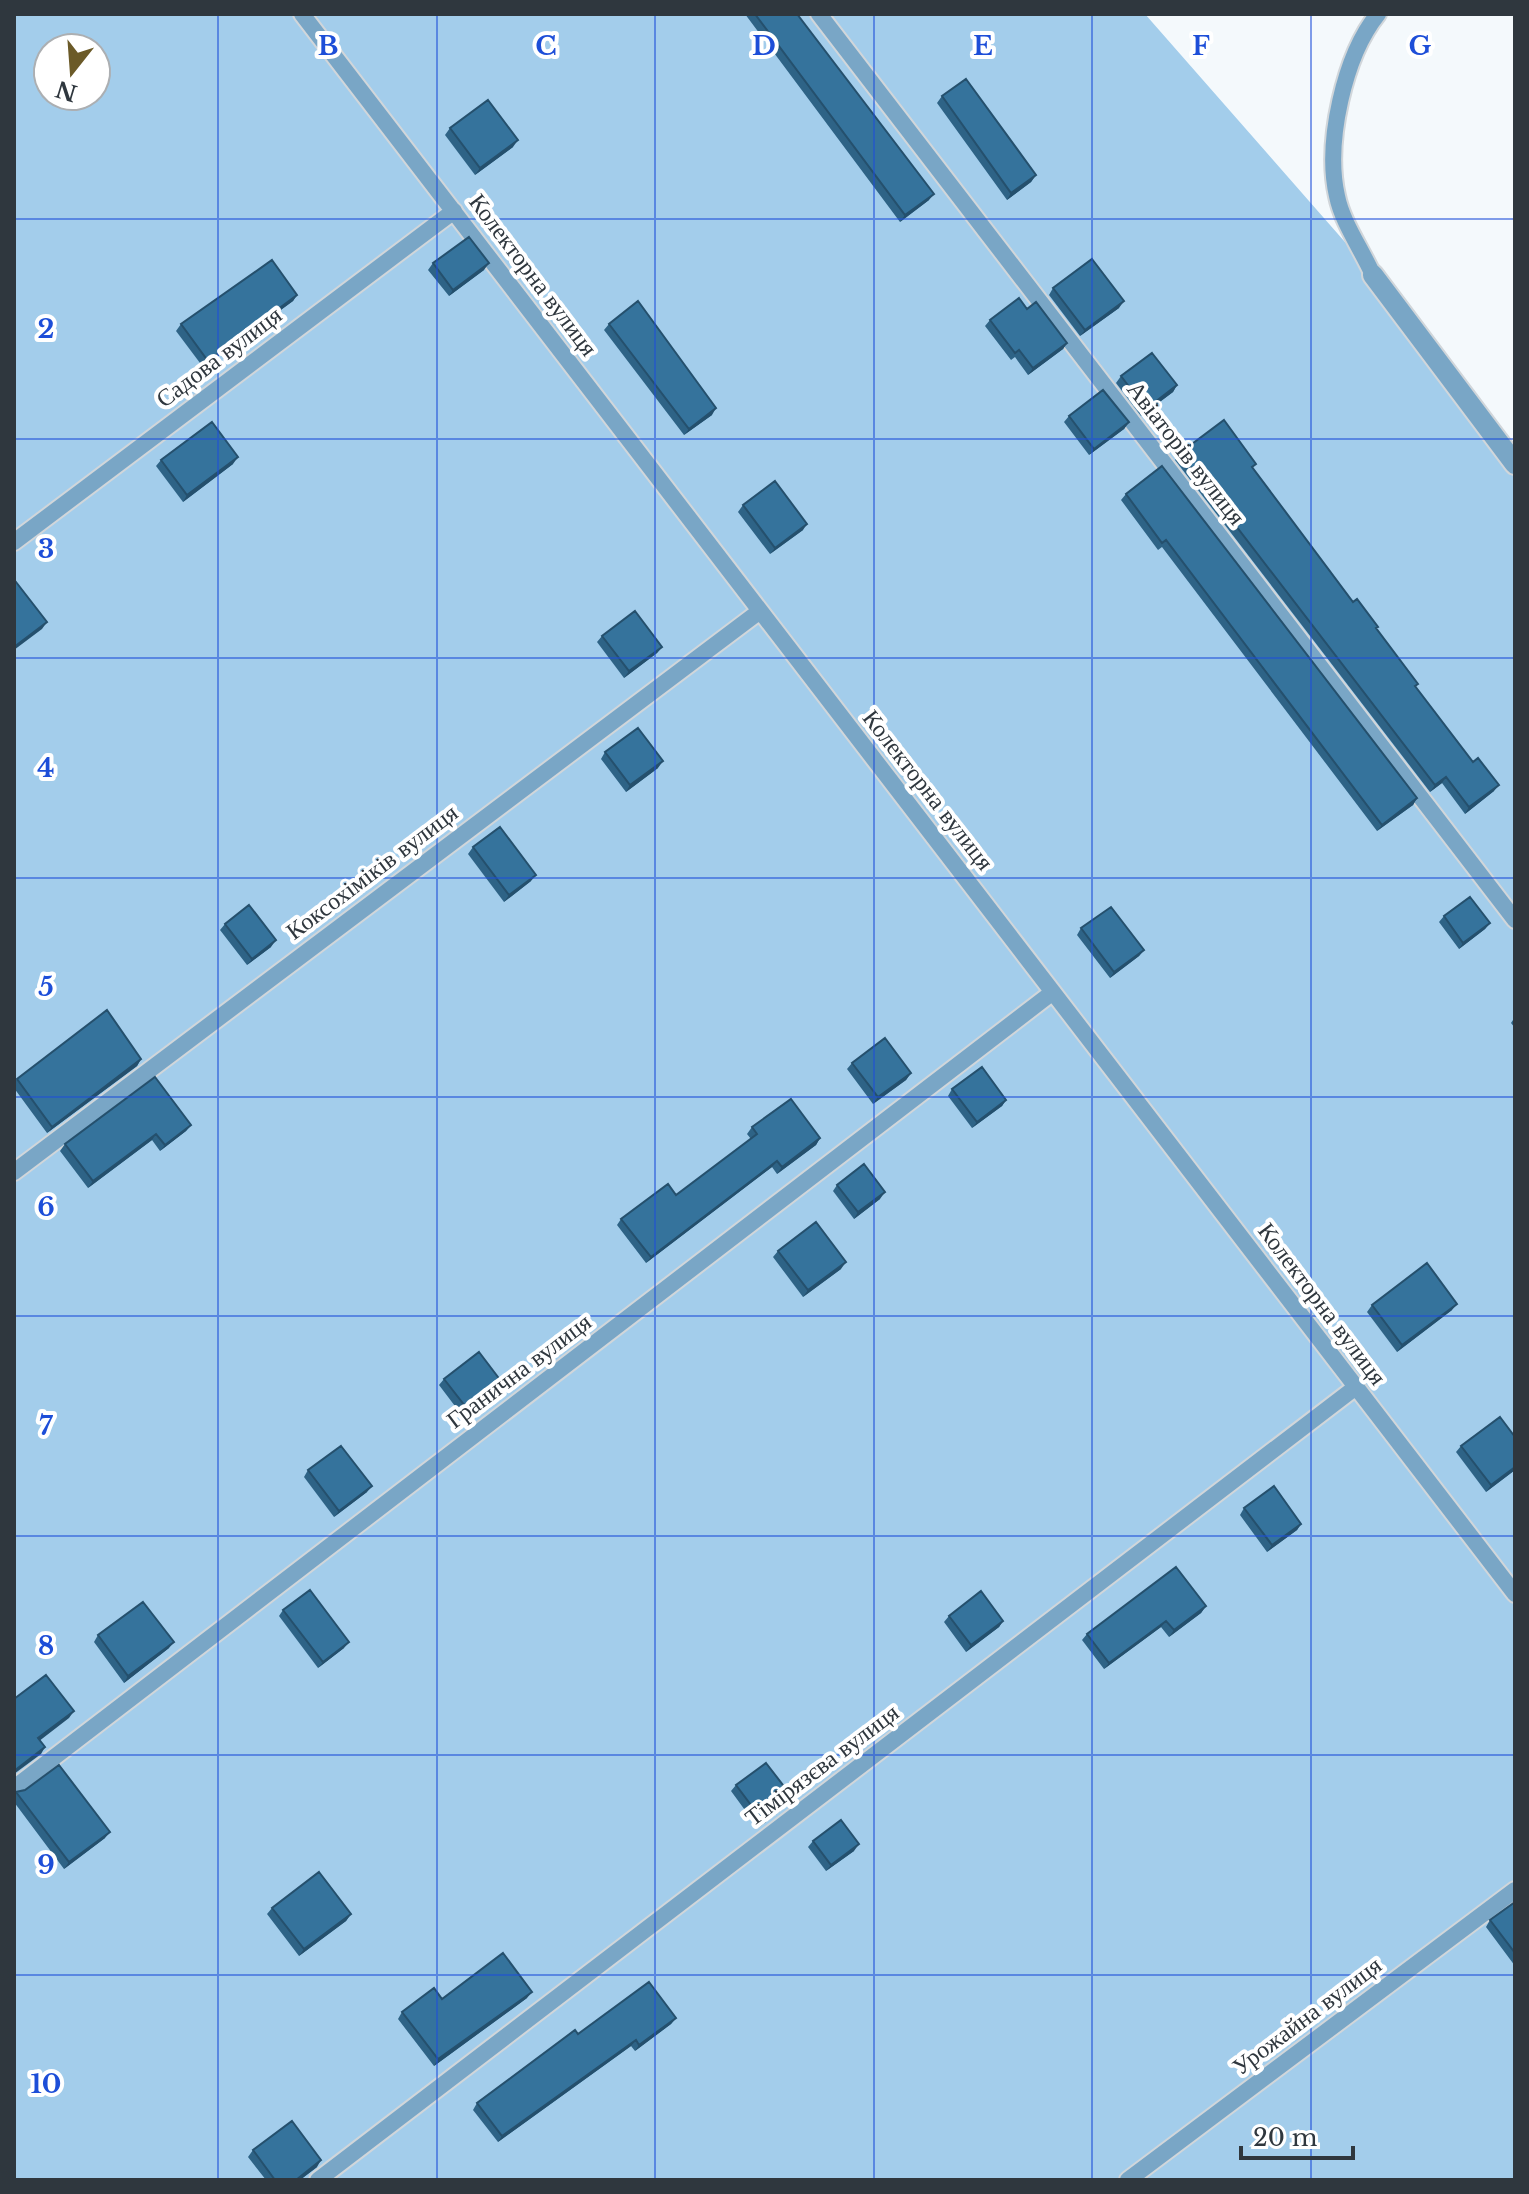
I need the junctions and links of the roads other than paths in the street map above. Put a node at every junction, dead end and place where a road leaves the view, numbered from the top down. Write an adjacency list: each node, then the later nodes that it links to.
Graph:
1 (302, 14): 4 (lane, Колекторна вулиця)
2 (819, 14): 9 (lane, Авіаторів вулиця)
3 (1378, 14): 5 (lane)
4 (454, 211): 7 (lane, Садова вулиця); 8 (lane, Колекторна вулиця)
5 (1373, 275): 6 (street)
6 (1515, 464)
7 (14, 542)
8 (760, 611): 10 (lane, Колекторна вулиця); 11 (lane, Коксохіміків вулиця)
9 (1515, 920)
10 (1053, 992): 12 (lane, Колекторна вулиця); 14 (lane, Гранична вулиця)
11 (14, 1172)
12 (1356, 1387): 13 (lane, Колекторна вулиця); 16 (lane, Тімірязєва вулиця)
13 (1515, 1594)
14 (14, 1788)
15 (1515, 1890): 17 (lane, Урожайна вулиця)
16 (318, 2180)
17 (1128, 2180)

